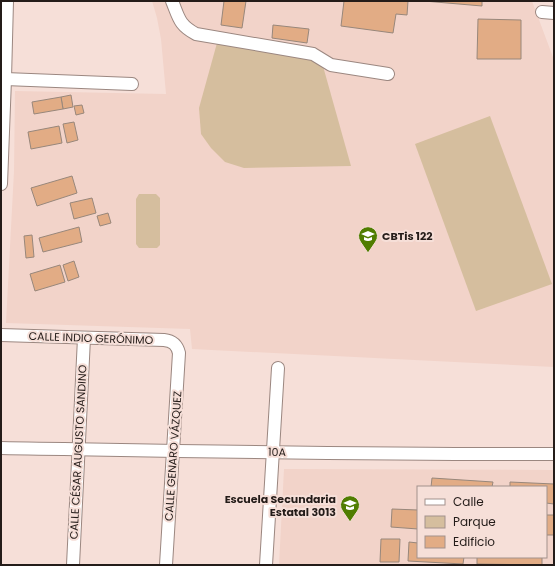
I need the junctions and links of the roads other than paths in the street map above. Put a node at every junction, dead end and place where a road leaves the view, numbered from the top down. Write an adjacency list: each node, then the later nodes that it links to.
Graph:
1 (7, 1): 4 (street)
2 (172, 1): 3 (street)
3 (388, 74)
4 (5, 78): 5 (street); 6 (street)
5 (132, 84)
6 (1, 166): 7 (street)
7 (1, 184)
8 (1, 335): 9 (street, CALLE INDIO GERÓNIMO)
9 (84, 338): 10 (street, CALLE INDIO GERÓNIMO); 13 (street, CALLE CÉSAR AUGUSTO SANDINO)
10 (178, 347): 14 (street, CALLE GENARO VÁZQUEZ)
11 (278, 368): 15 (street)
12 (1, 448): 13 (street, 10A)
13 (79, 450): 14 (street, 10A); 17 (street, CALLE CÉSAR AUGUSTO SANDINO)
14 (173, 452): 15 (street, 10A); 18 (street, CALLE GENARO VÁZQUEZ)
15 (272, 452): 16 (street, 10A); 19 (street)
16 (554, 454)
17 (73, 565)
18 (166, 565)
19 (266, 565)

